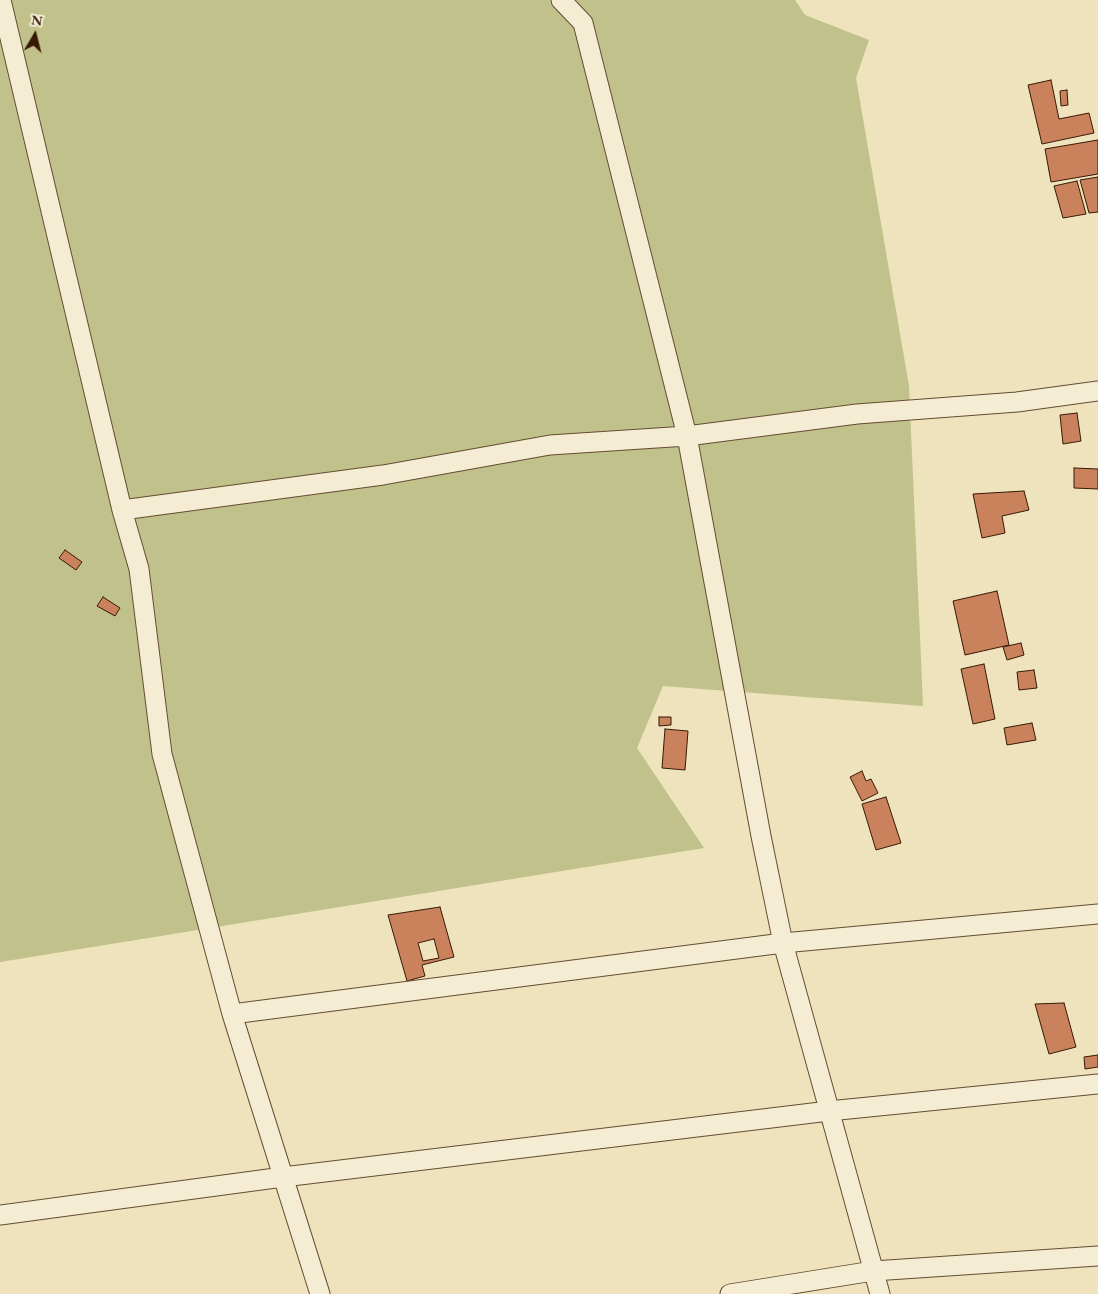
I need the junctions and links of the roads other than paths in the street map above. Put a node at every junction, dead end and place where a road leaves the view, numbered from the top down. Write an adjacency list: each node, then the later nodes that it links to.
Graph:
1 (1, 0): 5 (street)
2 (561, 0): 4 (street)
3 (1098, 392): 4 (street)
4 (687, 436): 5 (street); 7 (street)
5 (122, 510): 8 (street)
6 (1098, 914): 7 (street)
7 (783, 942): 8 (street); 10 (street)
8 (232, 1014): 11 (street)
9 (1098, 1084): 10 (street)
10 (829, 1111): 11 (street); 14 (street)
11 (283, 1177): 12 (street); 15 (street)
12 (0, 1215)
13 (1098, 1256): 14 (street)
14 (873, 1271): 16 (street); 17 (street)
15 (320, 1294)
16 (730, 1294)
17 (880, 1294)

